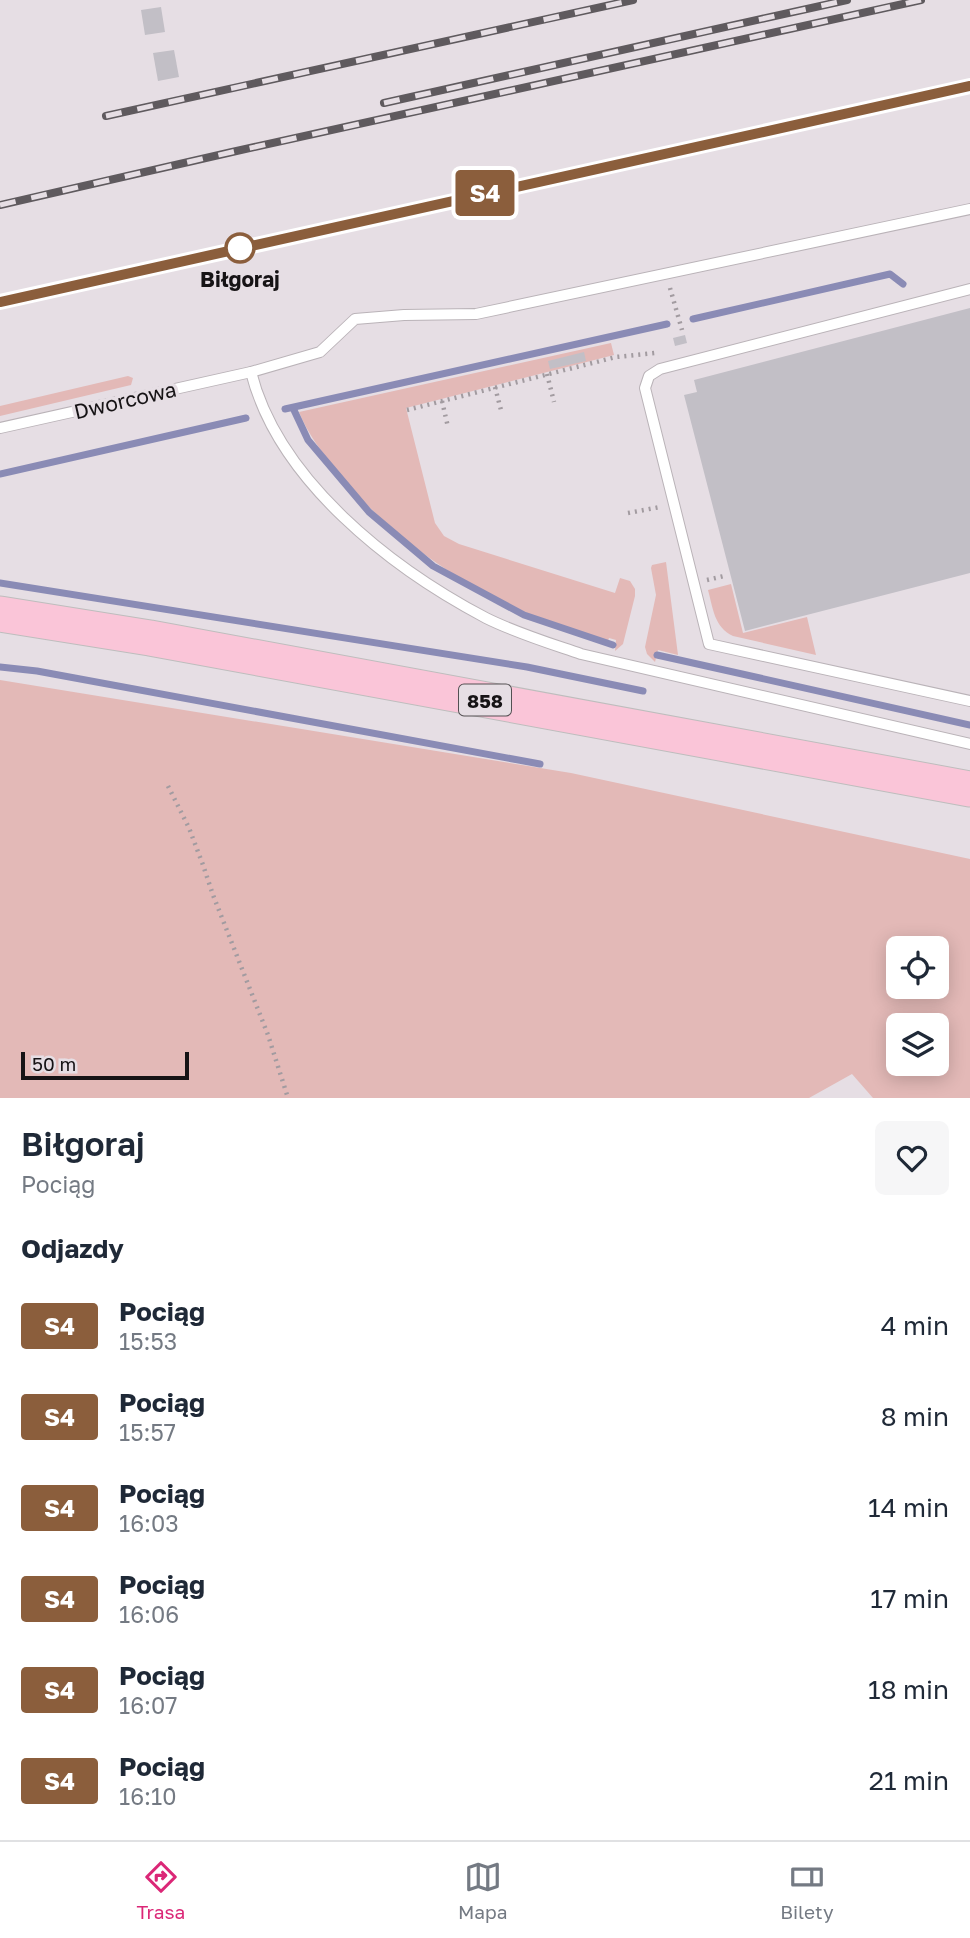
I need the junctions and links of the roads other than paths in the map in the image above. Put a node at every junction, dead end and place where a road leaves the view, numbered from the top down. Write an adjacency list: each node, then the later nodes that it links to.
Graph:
1 (970, 209): 3 (lane, Dworcowa)
2 (970, 289): 6 (lane)
3 (251, 372): 4 (lane, Dworcowa); 7 (lane)
4 (0, 428)
5 (0, 614): 8 (main road, 858)
6 (970, 701)
7 (970, 744)
8 (970, 789)

